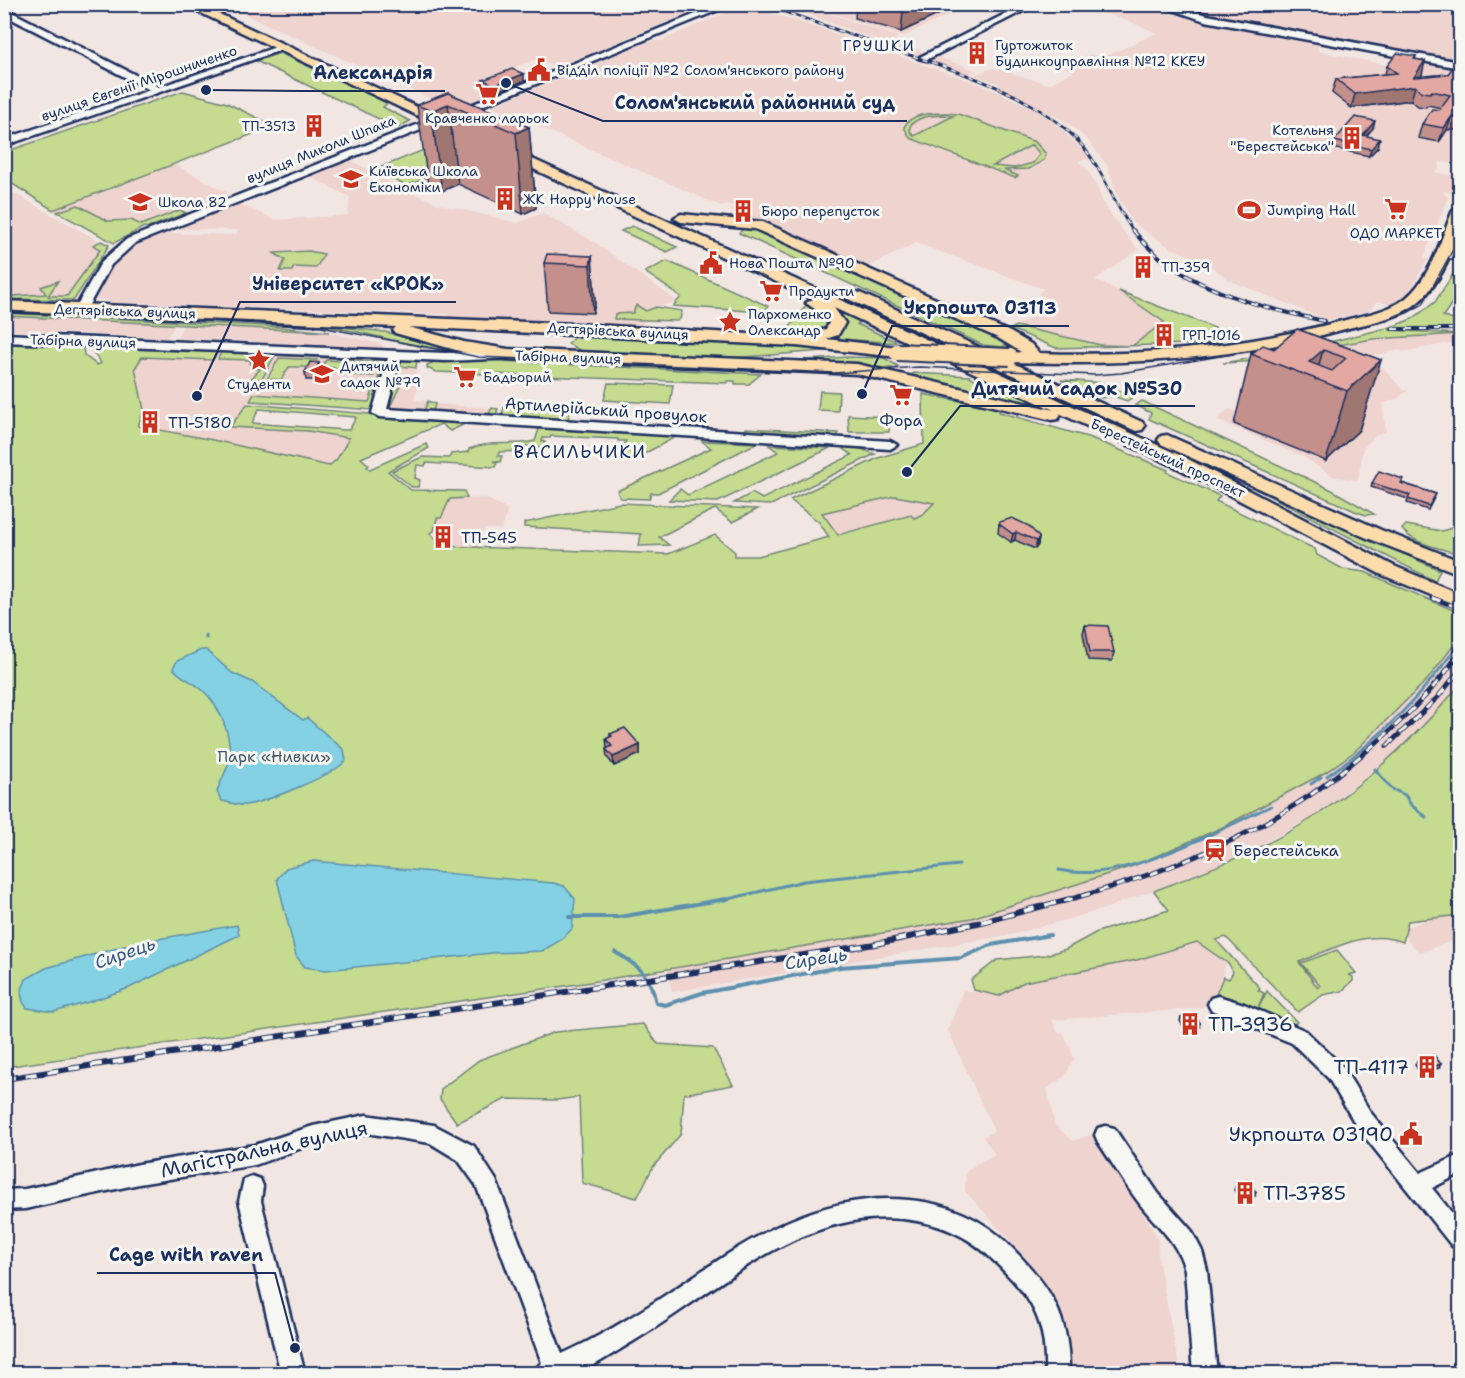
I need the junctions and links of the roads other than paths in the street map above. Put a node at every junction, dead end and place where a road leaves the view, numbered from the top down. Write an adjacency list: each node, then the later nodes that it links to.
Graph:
1 (187, 4): 7 (main road)
2 (211, 4): 11 (main road)
3 (1033, 4): 8 (street)
4 (1159, 4): 9 (street)
5 (716, 9): 11 (street)
6 (4, 10): 10 (street)
7 (282, 48): 10 (street, вулиця Євгенії Мірошниченко); 12 (main road)
8 (923, 58)
9 (1461, 65)
10 (158, 90): 15 (street, вулиця Євгенії Мірошниченко)
11 (453, 115): 13 (main road)
12 (437, 120): 14 (main road); 24 (street, вулиця Миколи Шпака)
13 (474, 124)
14 (457, 129)
15 (4, 143)
16 (626, 206): 18 (main road, Берестейський проспект); 28 (main road); 35 (main road, Берестейський проспект)
17 (1461, 210): 21 (main road)
18 (681, 218): 19 (main road); 20 (main road, Берестейський проспект)
19 (752, 224): 20 (main road); 33 (main road)
20 (733, 242): 37 (main road, Берестейський проспект)
21 (1443, 253): 22 (street); 33 (main road)
22 (1461, 257)
23 (4, 306): 24 (main road, Дегтярівська вулиця)
24 (81, 309): 25 (main road, Дегтярівська вулиця)
25 (353, 321): 26 (main road, Дегтярівська вулиця); 30 (main road, Дегтярівська вулиця)
26 (576, 329): 28 (main road, Дегтярівська вулиця); 32 (main road)
27 (4, 338): 31 (street, Табірна вулиця)
28 (796, 341): 29 (main road, Дегтярівська вулиця)
29 (889, 352): 33 (main road, bridge); 34 (main road)
30 (525, 354): 31 (street, Табірна вулиця); 32 (main road, Табірна вулиця)
31 (395, 355): 36 (street, Артилерійський провулок)
32 (569, 356): 34 (main road, Табірна вулиця)
33 (1034, 358)
34 (741, 363): 35 (main road, Табірна вулиця)
35 (1124, 436): 38 (main road, Берестейський проспект)
36 (890, 445)
37 (1452, 566)
38 (1461, 601)
39 (1218, 1004): 43 (street)
40 (1106, 1135): 49 (street)
41 (1461, 1164): 43 (street)
42 (252, 1186): 47 (street)
43 (1415, 1186): 45 (street)
44 (4, 1200): 46 (street, Магістральна вулиця)
45 (1461, 1239)
46 (554, 1372): 48 (street)
47 (294, 1374)
48 (1057, 1374)
49 (1205, 1374)

